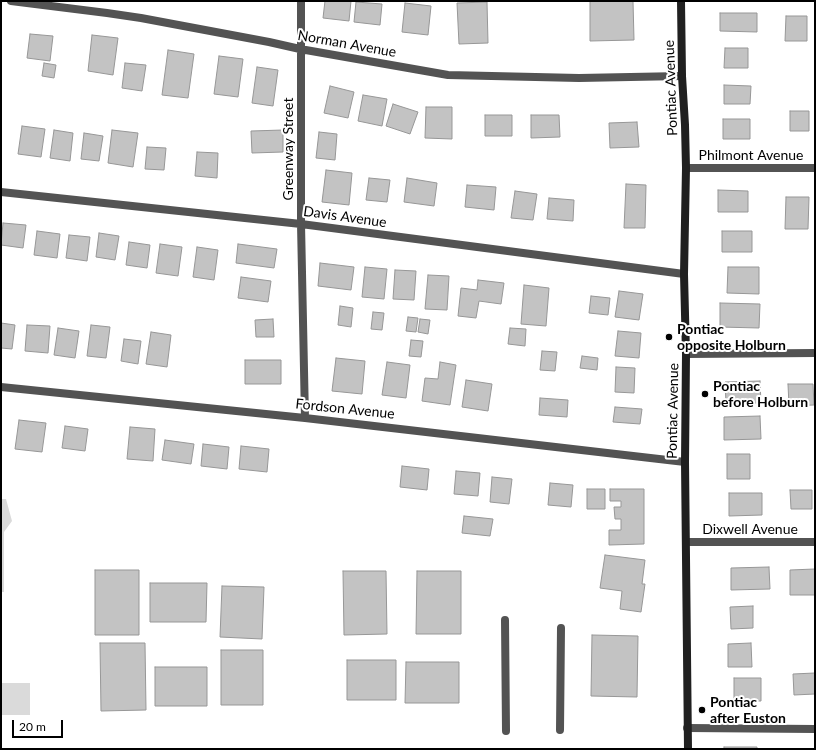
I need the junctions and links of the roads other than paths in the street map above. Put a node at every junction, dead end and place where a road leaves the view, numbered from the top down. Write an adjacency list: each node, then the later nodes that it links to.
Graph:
1 (11, 1): 4 (street, Norman Avenue)
2 (300, 1): 4 (street, Greenway Street)
3 (681, 1): 5 (main road, Pontiac Avenue)
4 (300, 49): 5 (street, Norman Avenue); 9 (street, Greenway Street)
5 (682, 76): 6 (main road, Pontiac Avenue)
6 (686, 168): 7 (street, Philmont Avenue); 10 (main road, Pontiac Avenue)
7 (815, 168)
8 (1, 192): 9 (street, Davis Avenue)
9 (301, 224): 10 (street, Davis Avenue); 14 (street, Greenway Street)
10 (684, 274): 12 (main road, Pontiac Avenue)
11 (815, 353): 12 (street)
12 (686, 354): 15 (main road, Pontiac Avenue)
13 (1, 387): 14 (street, Fordson Avenue)
14 (305, 418): 15 (street, Fordson Avenue)
15 (685, 462): 16 (main road, Pontiac Avenue)
16 (686, 542): 17 (street, Dixwell Avenue); 20 (main road, Pontiac Avenue)
17 (815, 542)
18 (505, 620): 23 (street)
19 (561, 628): 22 (street)
20 (687, 728): 21 (street); 24 (main road, Pontiac Avenue)
21 (815, 729)
22 (560, 730)
23 (506, 731)
24 (688, 749)

